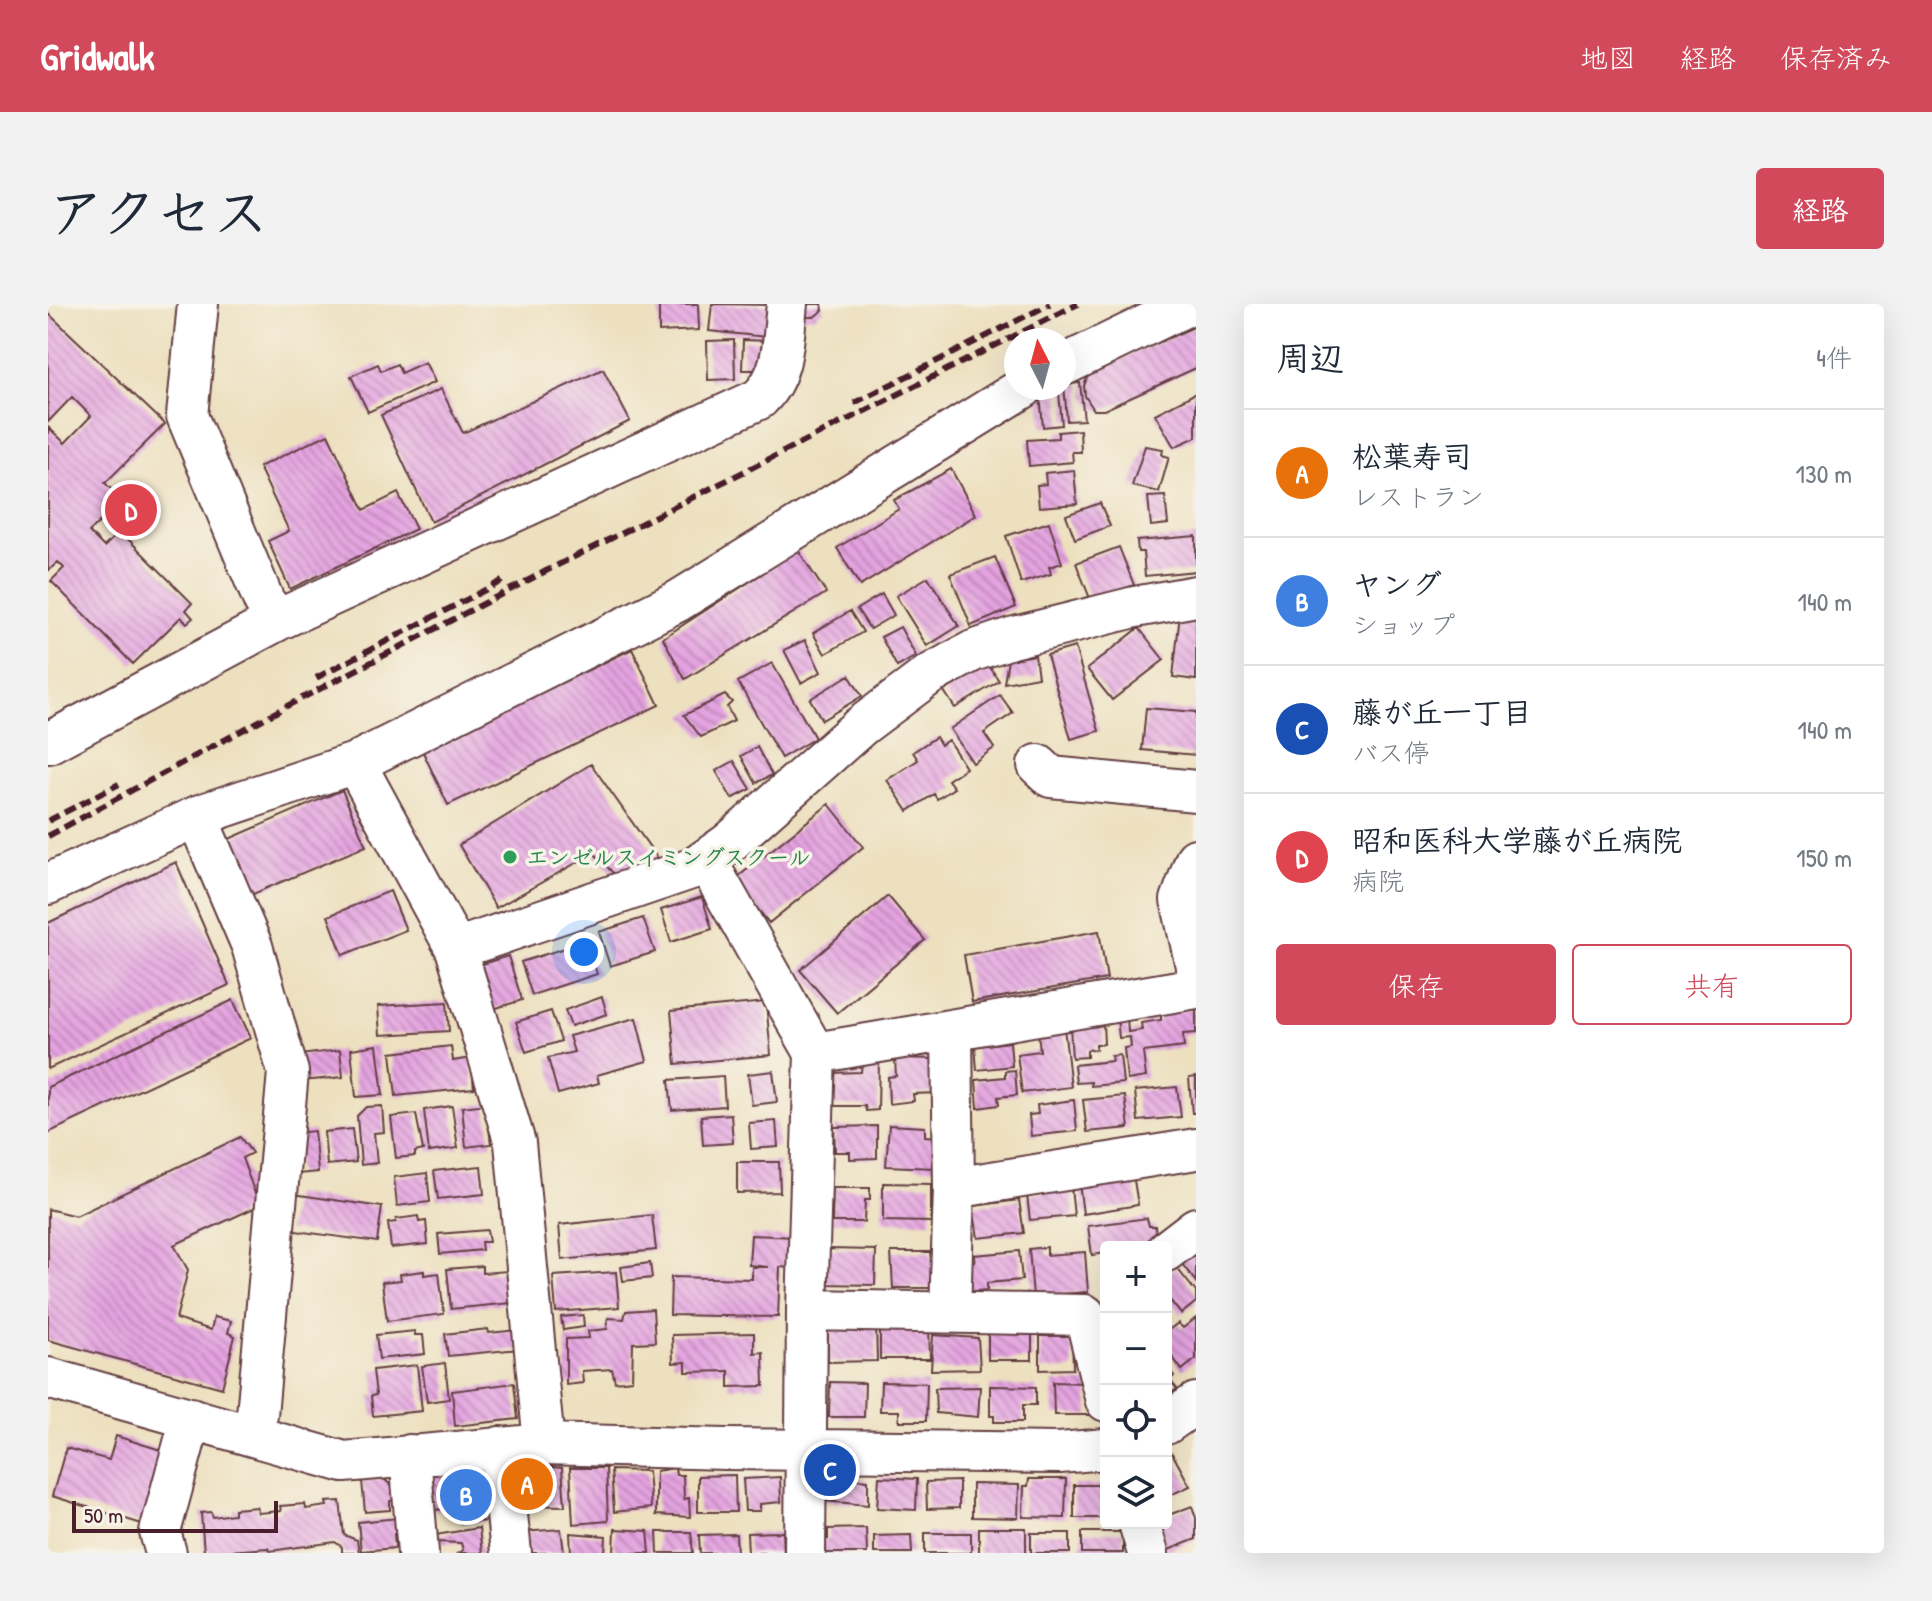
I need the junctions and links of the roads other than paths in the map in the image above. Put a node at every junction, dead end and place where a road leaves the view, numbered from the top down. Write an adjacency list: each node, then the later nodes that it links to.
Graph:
1 (198, 304): 7 (street)
2 (787, 304): 7 (street)
3 (1190, 304): 4 (street)
4 (1076, 359)
5 (1004, 400): 9 (street)
6 (1196, 596): 14 (street)
7 (278, 620): 8 (street)
8 (48, 743)
9 (355, 763): 12 (street); 16 (street)
10 (1038, 765): 11 (street)
11 (1196, 791)
12 (200, 815): 15 (street); 33 (street)
13 (1196, 859): 17 (street)
14 (706, 860): 16 (street); 20 (street)
15 (48, 884)
16 (456, 949): 34 (street)
17 (1196, 966)
18 (1196, 988): 19 (street)
19 (952, 1031): 20 (street); 22 (street)
20 (815, 1053): 26 (street)
21 (1196, 1149): 22 (street)
22 (954, 1188): 27 (street)
23 (1196, 1228): 24 (street)
24 (1172, 1246)
25 (1095, 1307): 27 (street); 29 (street)
26 (807, 1310): 27 (street); 37 (street)
27 (950, 1312)
28 (48, 1378): 31 (street)
29 (1104, 1385)
30 (1196, 1403): 32 (street)
31 (191, 1418): 33 (street); 40 (street)
32 (1172, 1420)
33 (248, 1434): 38 (street)
34 (544, 1444): 35 (street); 37 (street)
35 (500, 1447): 38 (street); 42 (street)
36 (1100, 1450): 37 (street)
37 (807, 1451): 43 (street)
38 (410, 1455): 41 (street)
39 (1141, 1529): 44 (street)
40 (166, 1553)
41 (418, 1553)
42 (511, 1553)
43 (805, 1553)
44 (1148, 1553)

